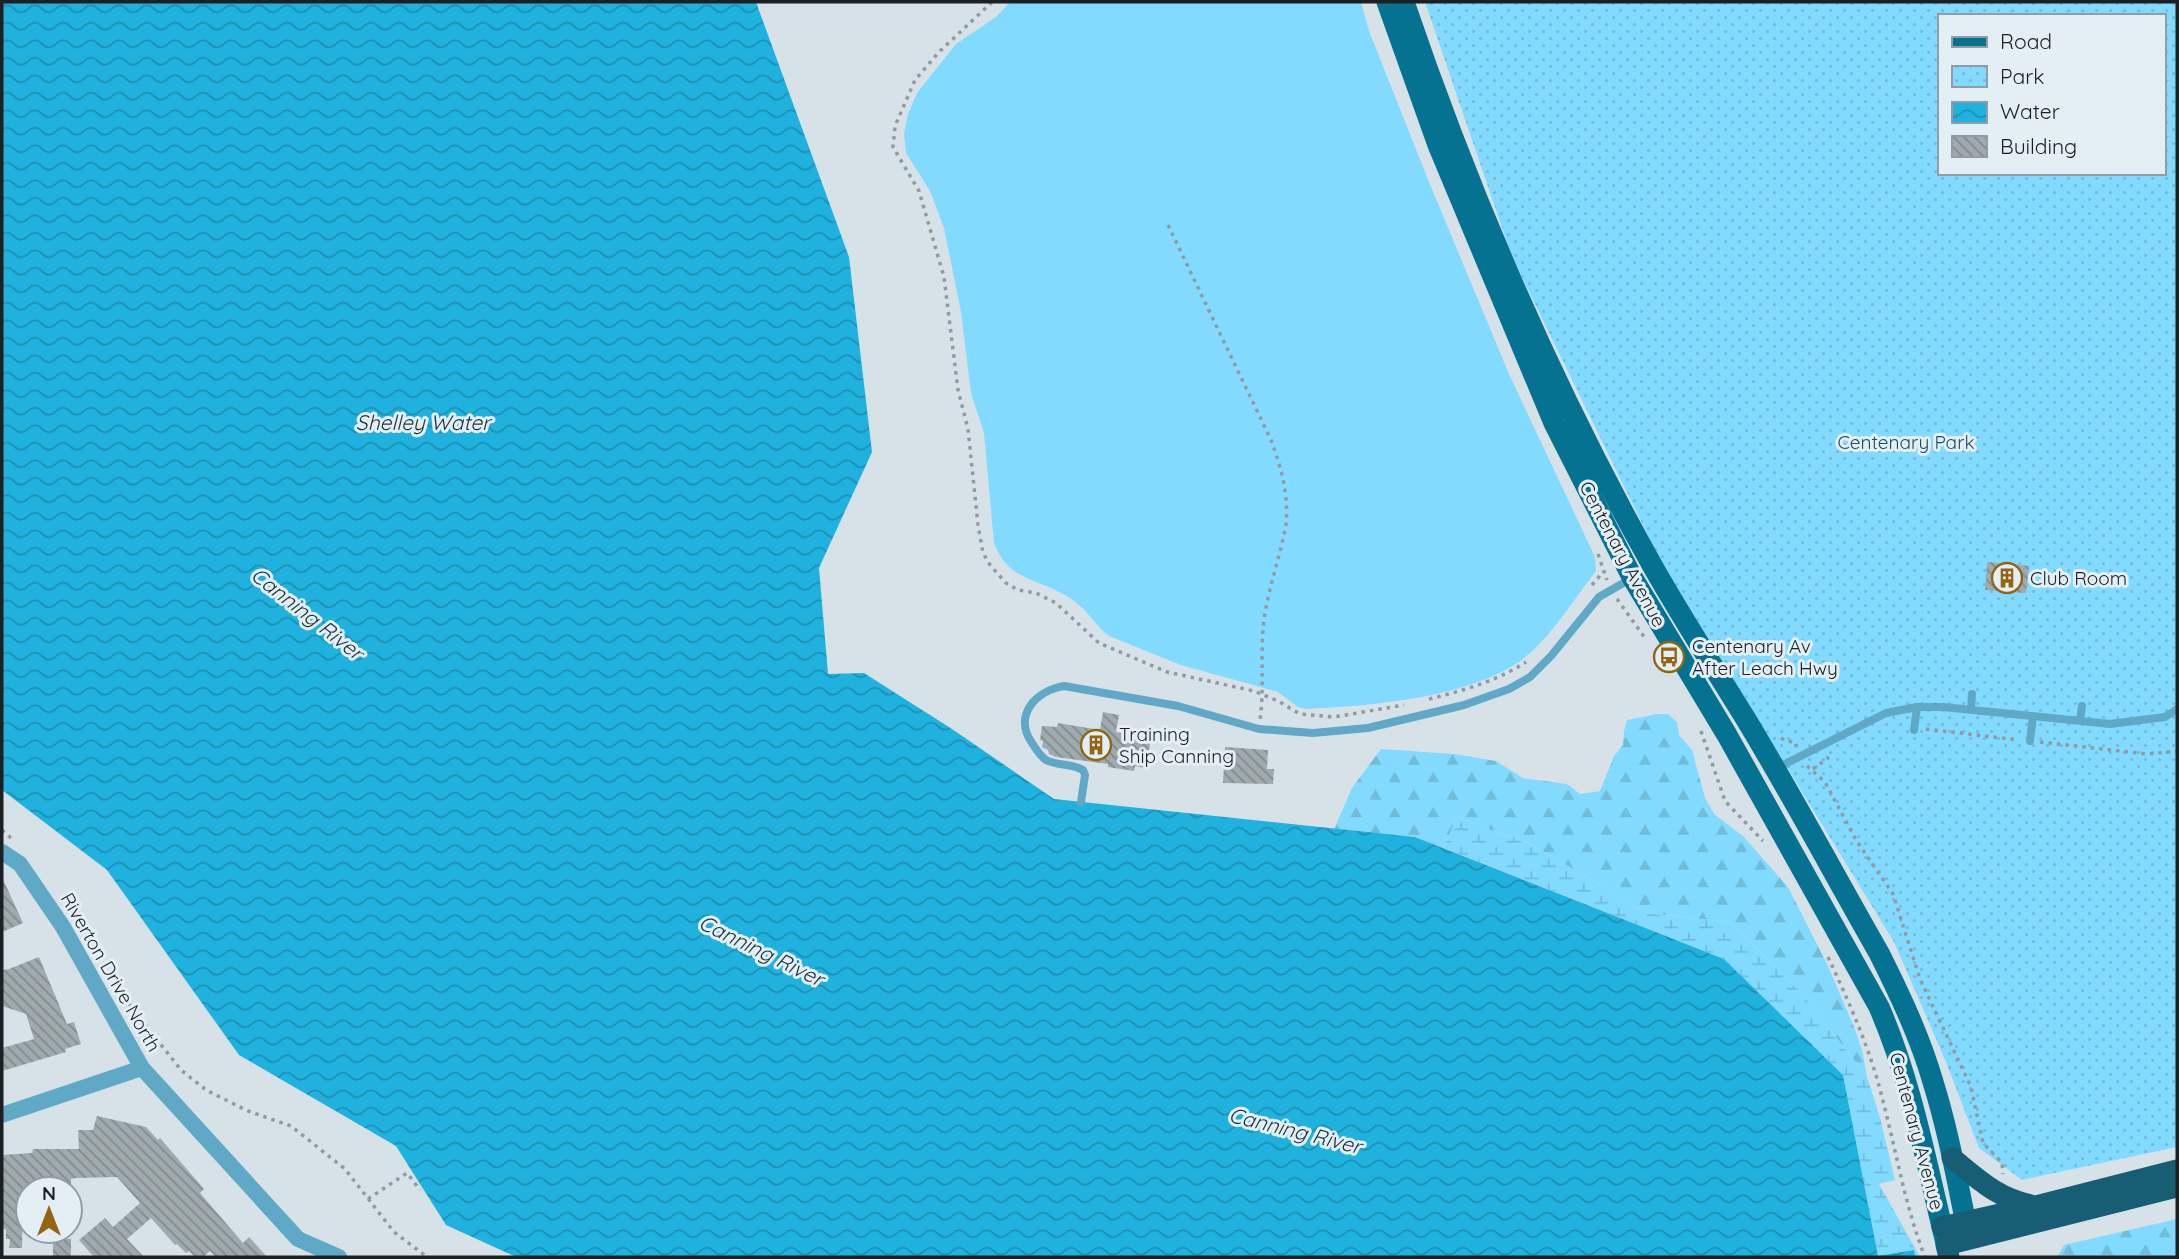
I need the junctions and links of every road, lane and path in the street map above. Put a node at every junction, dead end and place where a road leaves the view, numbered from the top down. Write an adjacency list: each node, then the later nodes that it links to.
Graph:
1 (992, 2): 11 (path)
2 (1387, 2): 7 (main road, Centenary Avenue)
3 (1404, 2): 5 (main road, Centenary Avenue)
4 (1168, 225): 11 (path)
5 (1652, 565): 7 (lane); 28 (main road, Centenary Avenue)
6 (1603, 572): 8 (path)
7 (1632, 578): 21 (lane); 44 (main road, Centenary Avenue)
8 (1591, 586)
9 (1535, 656): 12 (path)
10 (1972, 694): 17 (lane)
11 (1263, 695): 13 (path); 21 (path)
12 (1417, 702)
13 (1405, 705)
14 (2082, 706): 19 (lane)
15 (1917, 707): 17 (lane); 20 (lane); 26 (lane)
16 (2177, 709): 19 (lane)
17 (1971, 710): 18 (lane)
18 (2033, 716): 19 (lane); 23 (lane)
19 (2080, 721)
20 (1914, 728): 23 (path)
21 (1259, 729): 29 (lane)
22 (1773, 731): 26 (path)
23 (2030, 741): 25 (path)
24 (1840, 751): 27 (path)
25 (2177, 751)
26 (1802, 755): 28 (lane); 37 (path)
27 (1813, 769)
28 (1775, 770): 35 (main road, Centenary Avenue)
29 (1081, 802)
30 (2, 830): 31 (path)
31 (8, 846): 33 (street, Riverton Drive North)
32 (107, 970): 40 (path)
33 (142, 1068): 34 (street); 42 (street, Riverton Drive North)
34 (2, 1115)
35 (1952, 1158): 41 (highway); 43 (main road, Centenary Avenue)
36 (2177, 1170): 41 (highway)
37 (2003, 1179)
38 (2177, 1187): 43 (highway)
39 (419, 1190): 40 (path)
40 (368, 1199): 47 (path)
41 (2036, 1206): 43 (highway)
42 (298, 1239): 45 (lane, Riverton Drive North); 46 (street, Riverton Drive North)
43 (1970, 1239): 44 (highway)
44 (1946, 1243)
45 (312, 1257)
46 (339, 1257)
47 (427, 1257)

